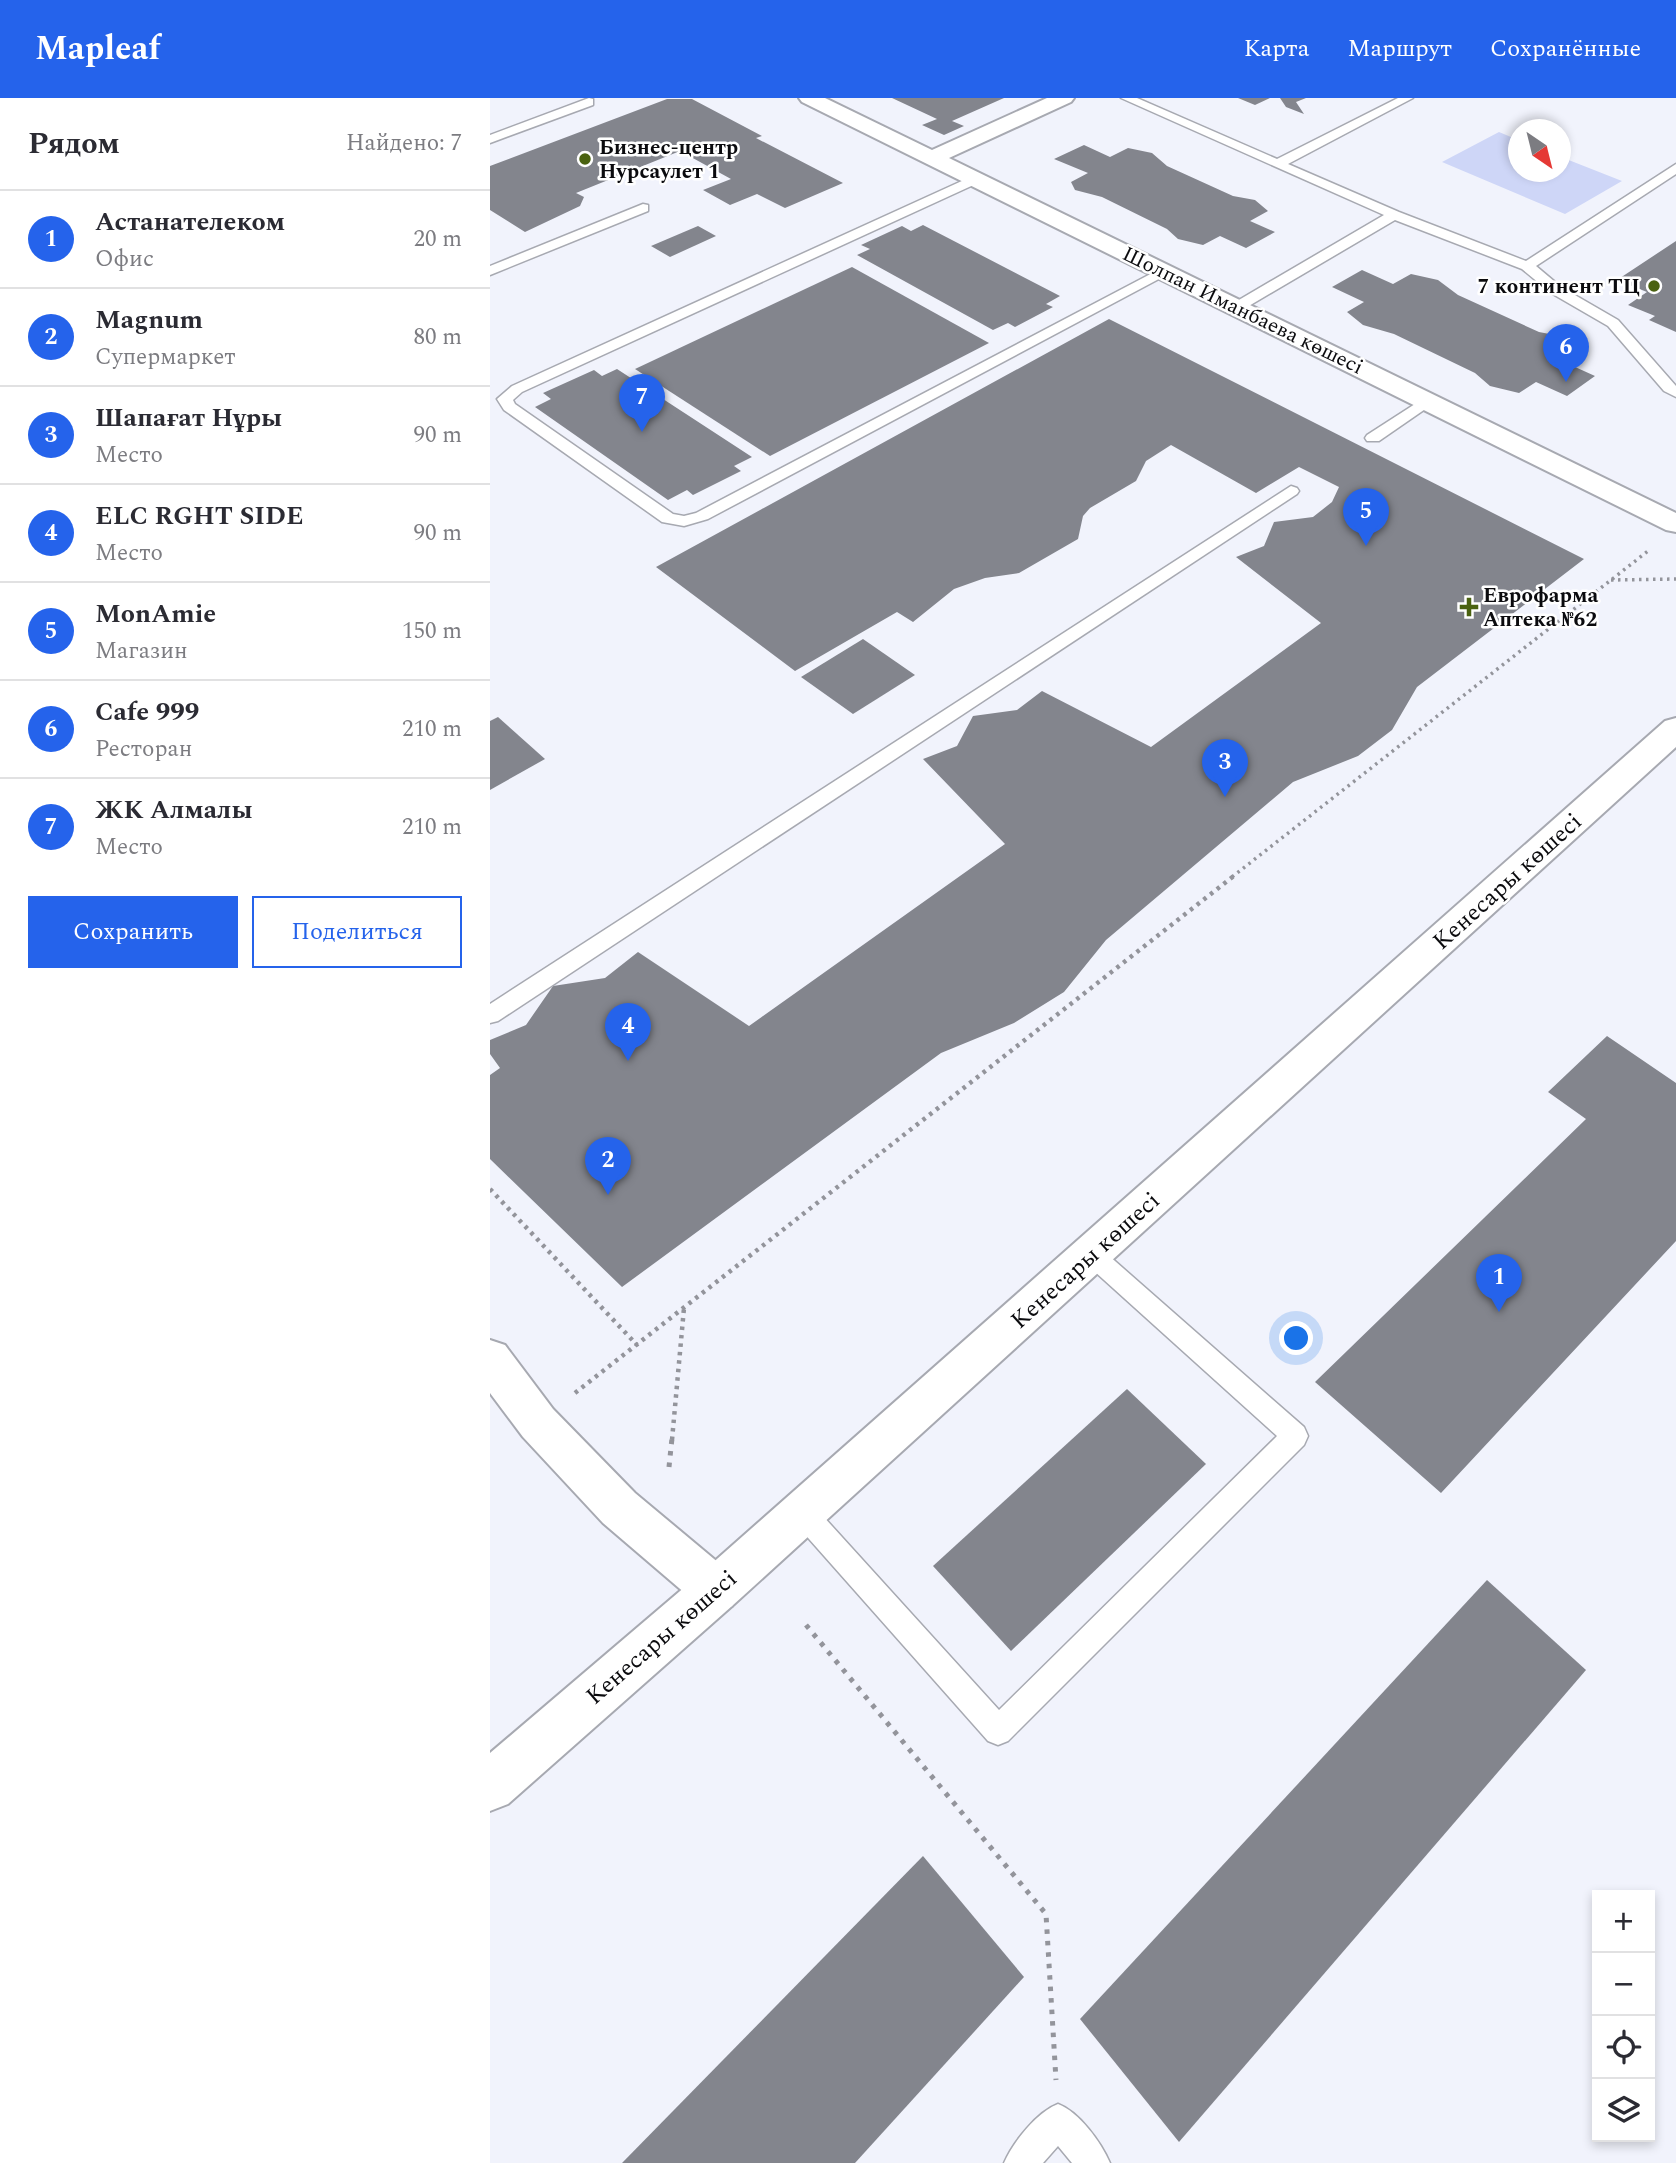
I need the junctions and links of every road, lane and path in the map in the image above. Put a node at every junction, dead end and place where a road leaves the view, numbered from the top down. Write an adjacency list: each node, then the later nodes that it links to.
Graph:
1 (808, 98): 7 (street, Шолпан Иманбаева көшесі)
2 (1064, 98): 7 (street)
3 (1127, 98): 8 (lane)
4 (1407, 98): 8 (lane)
5 (589, 102): 6 (lane)
6 (490, 139)
7 (932, 158): 10 (street, Шолпан Иманбаева көшесі)
8 (1279, 163): 12 (lane)
9 (1676, 168): 13 (lane)
10 (975, 179): 15 (street, Шолпан Иманбаева көшесі); 15 (lane)
11 (643, 208): 14 (lane)
12 (1394, 215): 13 (lane); 16 (lane)
13 (1527, 266): 17 (lane)
14 (492, 268)
15 (1165, 272): 16 (street, Шолпан Иманбаева көшесі)
16 (1237, 307): 18 (street, Шолпан Иманбаева көшесі)
17 (1676, 392)
18 (1429, 400): 19 (lane); 21 (street, Шолпан Иманбаева көшесі)
19 (1373, 438)
20 (1291, 491): 26 (lane)
21 (1676, 524)
22 (1654, 546): 24 (path)
23 (1676, 579): 24 (path)
24 (1611, 580): 29 (path)
25 (1676, 729): 28 (street, Кенесары көшесі)
26 (490, 1015)
27 (490, 1189): 30 (path)
28 (1091, 1254): 34 (street, Кенесары көшесі); 34 (lane)
29 (684, 1307): 30 (path); 33 (path)
30 (637, 1345): 32 (path)
31 (490, 1359): 32 (street)
32 (538, 1423): 35 (street)
33 (669, 1467)
34 (803, 1513): 35 (street, Кенесары көшесі)
35 (716, 1591): 37 (street, Кенесары көшесі)
36 (806, 1625): 38 (path)
37 (490, 1786)
38 (1058, 2120): 39 (lane); 40 (lane)
39 (1021, 2163)
40 (1093, 2163)

